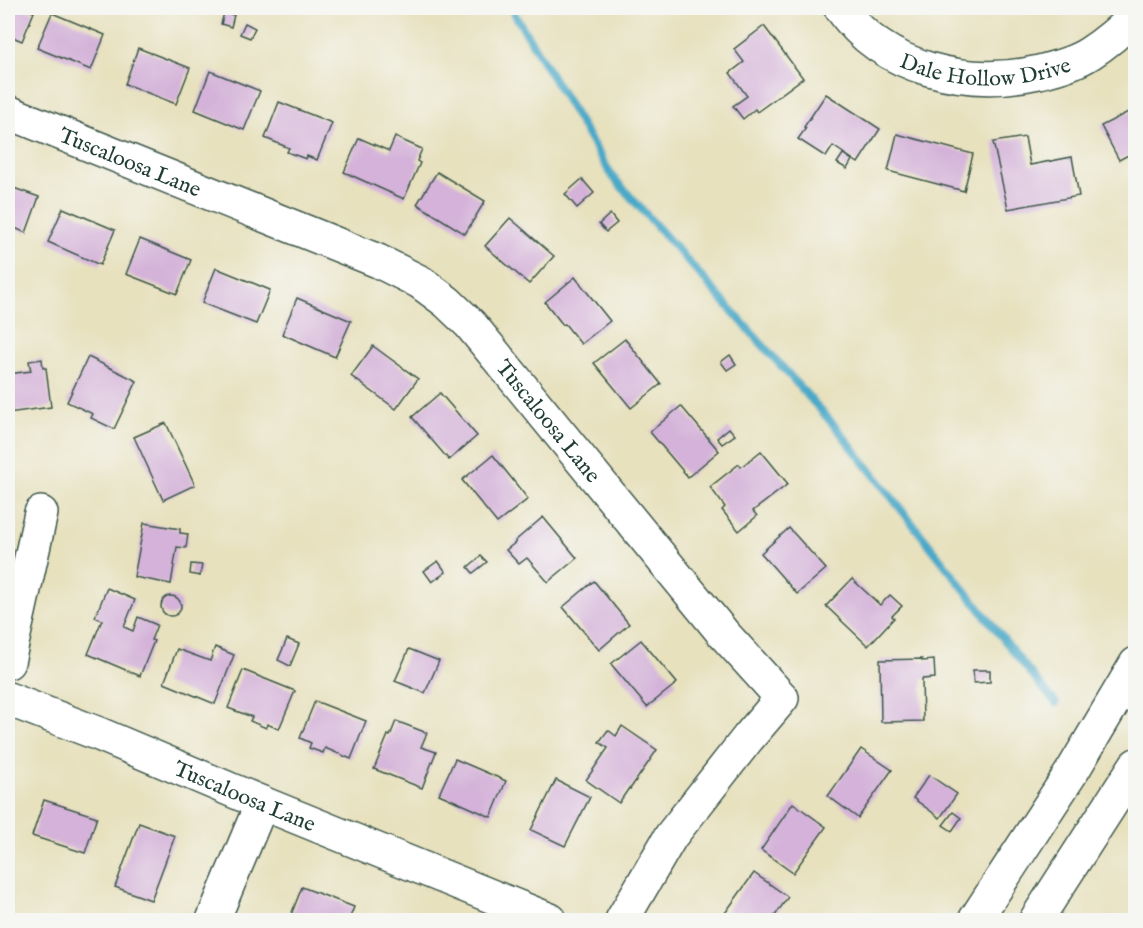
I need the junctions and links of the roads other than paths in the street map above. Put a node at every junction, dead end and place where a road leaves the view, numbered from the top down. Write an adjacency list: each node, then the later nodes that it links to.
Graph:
1 (841, 8): 2 (street, Dale Hollow Drive)
2 (1136, 15)
3 (8, 112): 12 (street, Tuscaloosa Lane)
4 (41, 513): 5 (street)
5 (8, 662)
6 (1136, 664): 13 (street)
7 (8, 699): 9 (street, Tuscaloosa Lane)
8 (1136, 765): 14 (street)
9 (262, 803): 10 (street); 11 (street, Tuscaloosa Lane)
10 (213, 921)
11 (550, 921)
12 (622, 921)
13 (975, 921)
14 (1036, 921)

